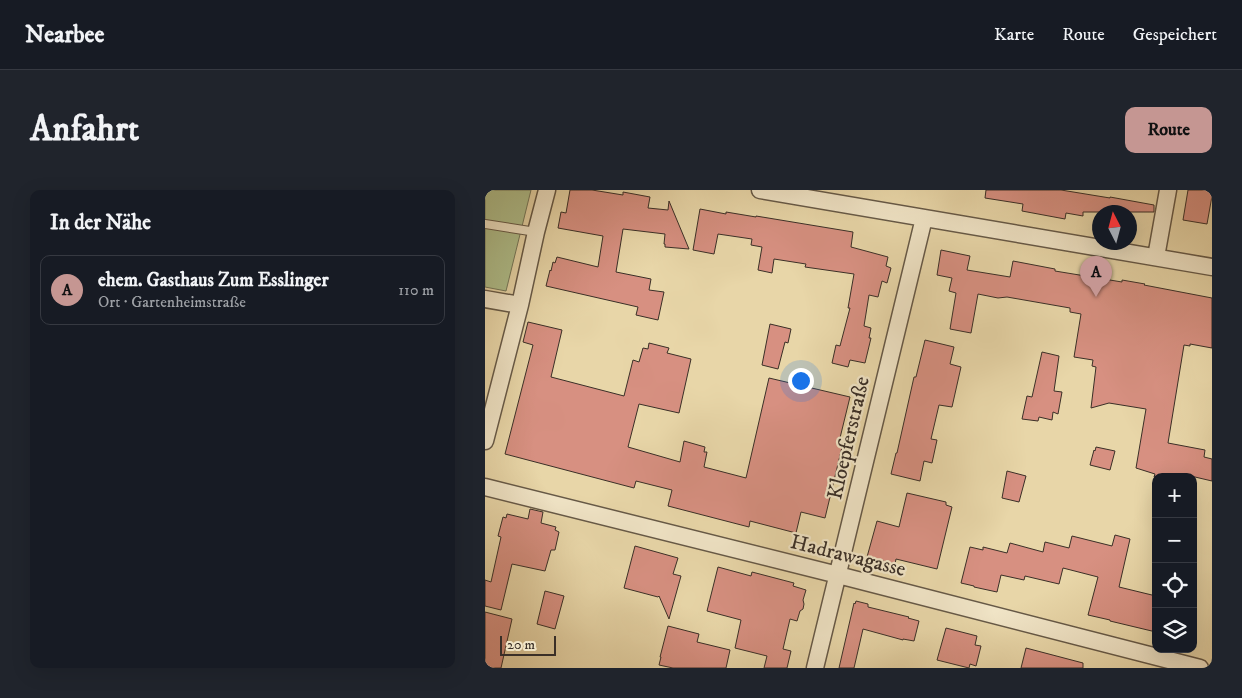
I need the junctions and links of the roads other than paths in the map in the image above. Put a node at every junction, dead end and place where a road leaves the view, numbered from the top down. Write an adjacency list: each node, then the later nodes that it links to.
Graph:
1 (547, 190): 7 (street)
2 (760, 190): 4 (street)
3 (1168, 190): 8 (street)
4 (808, 194): 5 (street)
5 (924, 218): 8 (street); 14 (street, Kloepferstraße)
6 (485, 224): 7 (lane)
7 (536, 232): 11 (street)
8 (1156, 257): 9 (street)
9 (1212, 267)
10 (485, 299): 11 (street)
11 (520, 305): 12 (street)
12 (485, 441)
13 (485, 486): 14 (street, Hadrawagasse)
14 (838, 575): 15 (street, Kloepferstraße); 16 (street, Hadrawagasse)
15 (815, 668)
16 (1200, 668)

